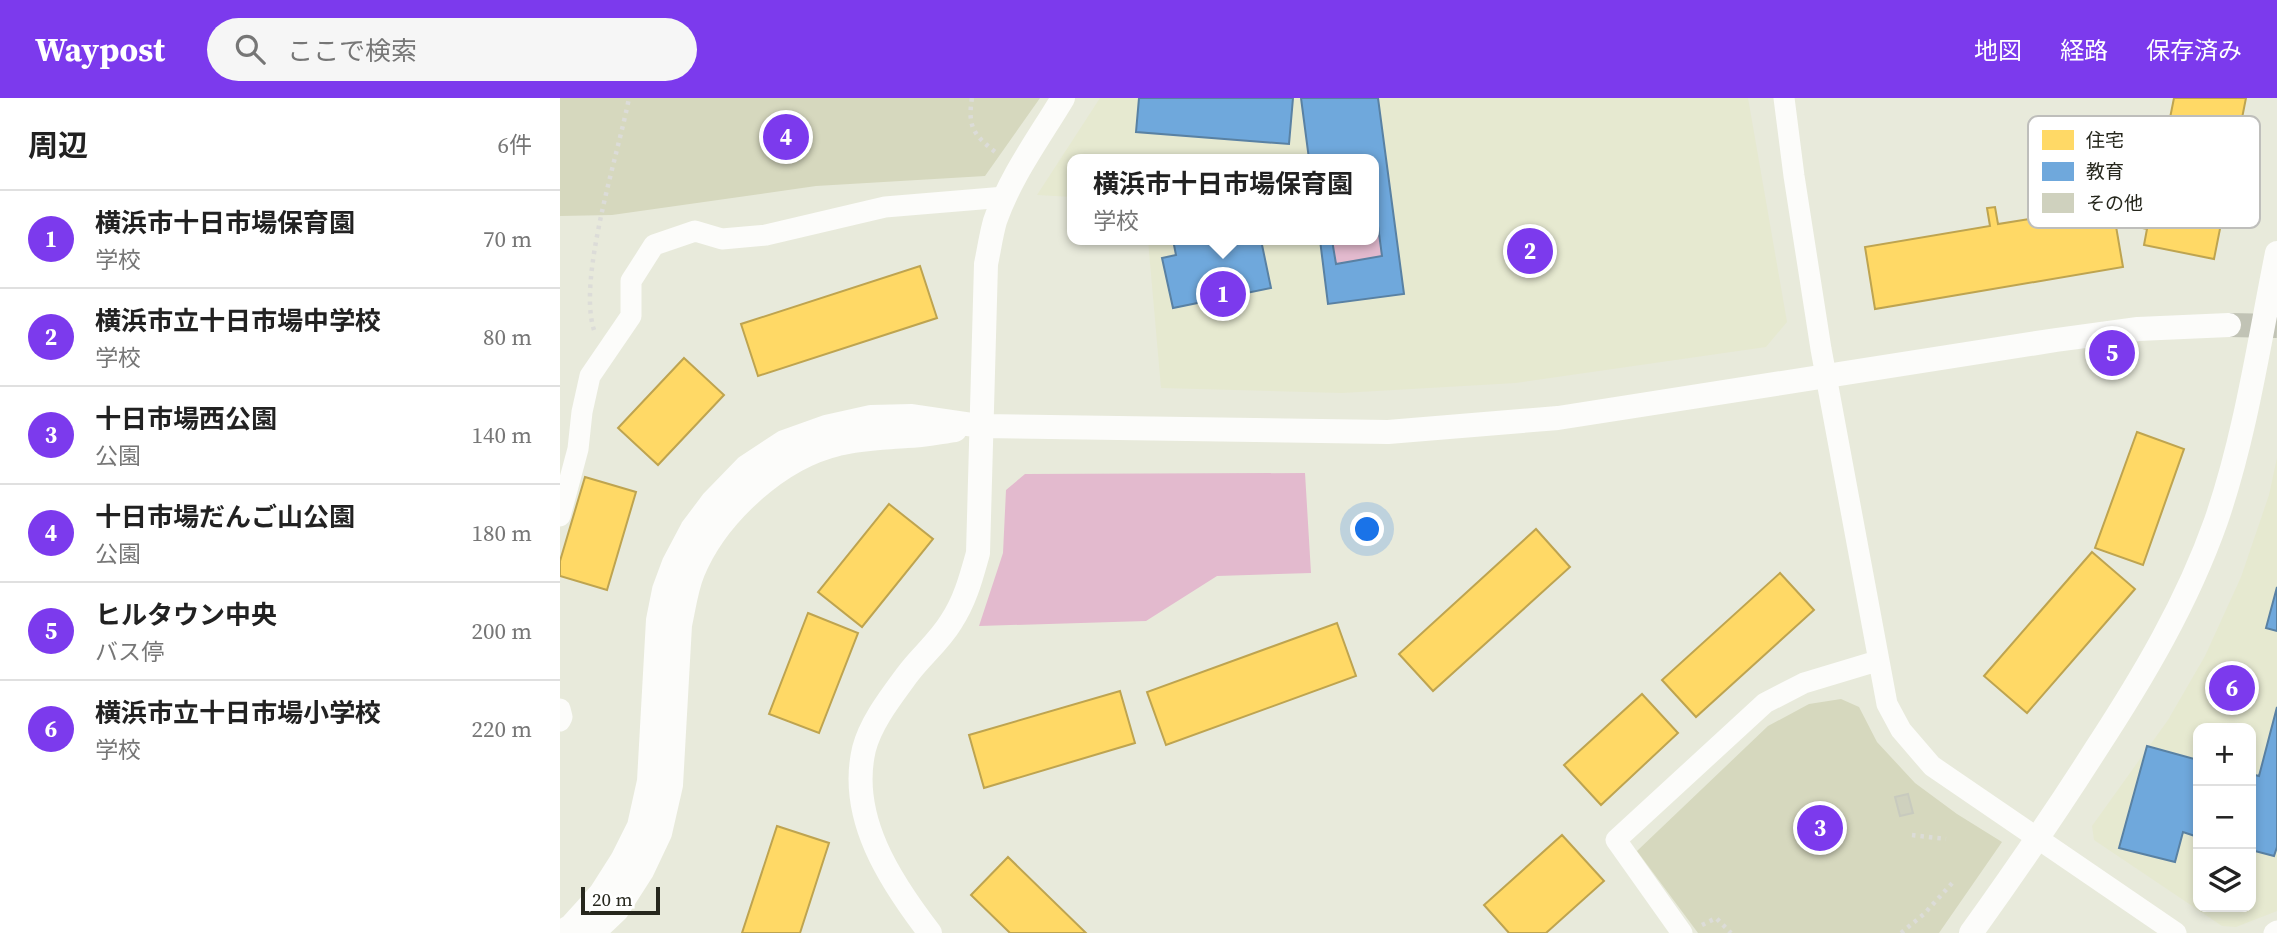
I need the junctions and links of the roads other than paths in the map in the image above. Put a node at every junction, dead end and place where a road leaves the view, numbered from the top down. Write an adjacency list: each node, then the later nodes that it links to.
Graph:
1 (1063, 98): 3 (street)
2 (1784, 98): 6 (street)
3 (1005, 197): 7 (street); 8 (street)
4 (2277, 253): 12 (street)
5 (2229, 325): 6 (street)
6 (1826, 376): 7 (street); 9 (street)
7 (980, 426): 13 (street); 15 (street); 16 (street)
8 (560, 516)
9 (1877, 661): 12 (street); 14 (street)
10 (560, 709): 11 (street)
11 (560, 721)
12 (2039, 839): 17 (street); 18 (street)
13 (924, 931)
14 (1689, 931)
15 (560, 933)
16 (593, 933)
17 (1971, 933)
18 (2176, 933)

